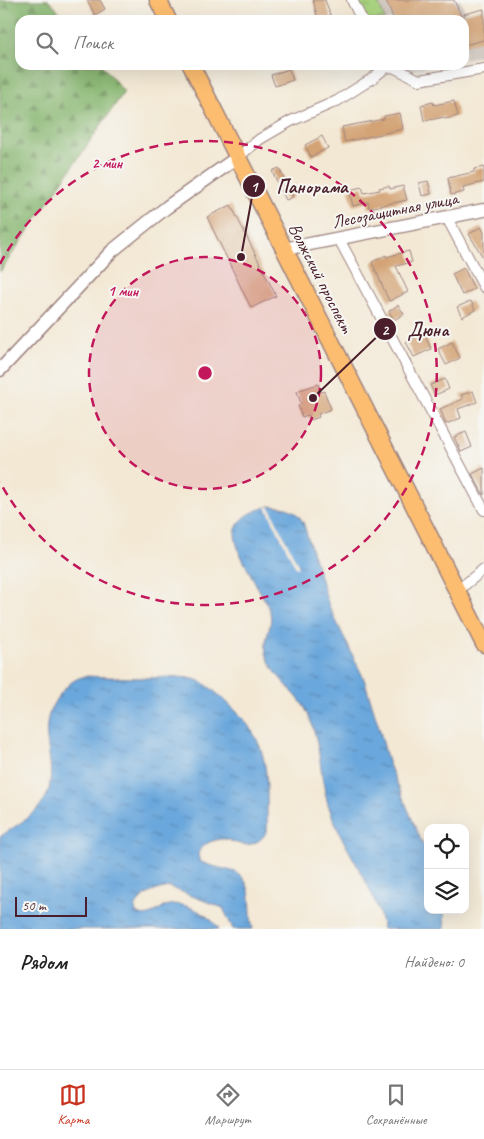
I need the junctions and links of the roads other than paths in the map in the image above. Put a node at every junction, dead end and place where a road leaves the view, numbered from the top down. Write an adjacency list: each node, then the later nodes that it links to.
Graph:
1 (158, 0): 3 (main road)
2 (352, 0): 4 (street)
3 (166, 15)
4 (360, 15)
5 (484, 69): 8 (street)
6 (194, 70): 9 (main road, Волжский проспект)
7 (381, 70): 9 (street)
8 (399, 70)
9 (238, 157): 13 (main road, Волжский проспект); 15 (street)
10 (484, 210): 11 (street, Лесозащитная улица)
11 (447, 218): 12 (street, Лесозащитная улица); 14 (street)
12 (339, 239): 13 (street, Лесозащитная улица); 16 (street)
13 (284, 249): 18 (main road, Волжский проспект)
14 (484, 288)
15 (0, 370)
16 (484, 510)
17 (484, 569): 18 (street)
18 (457, 591): 19 (main road, Волжский проспект)
19 (484, 644)

